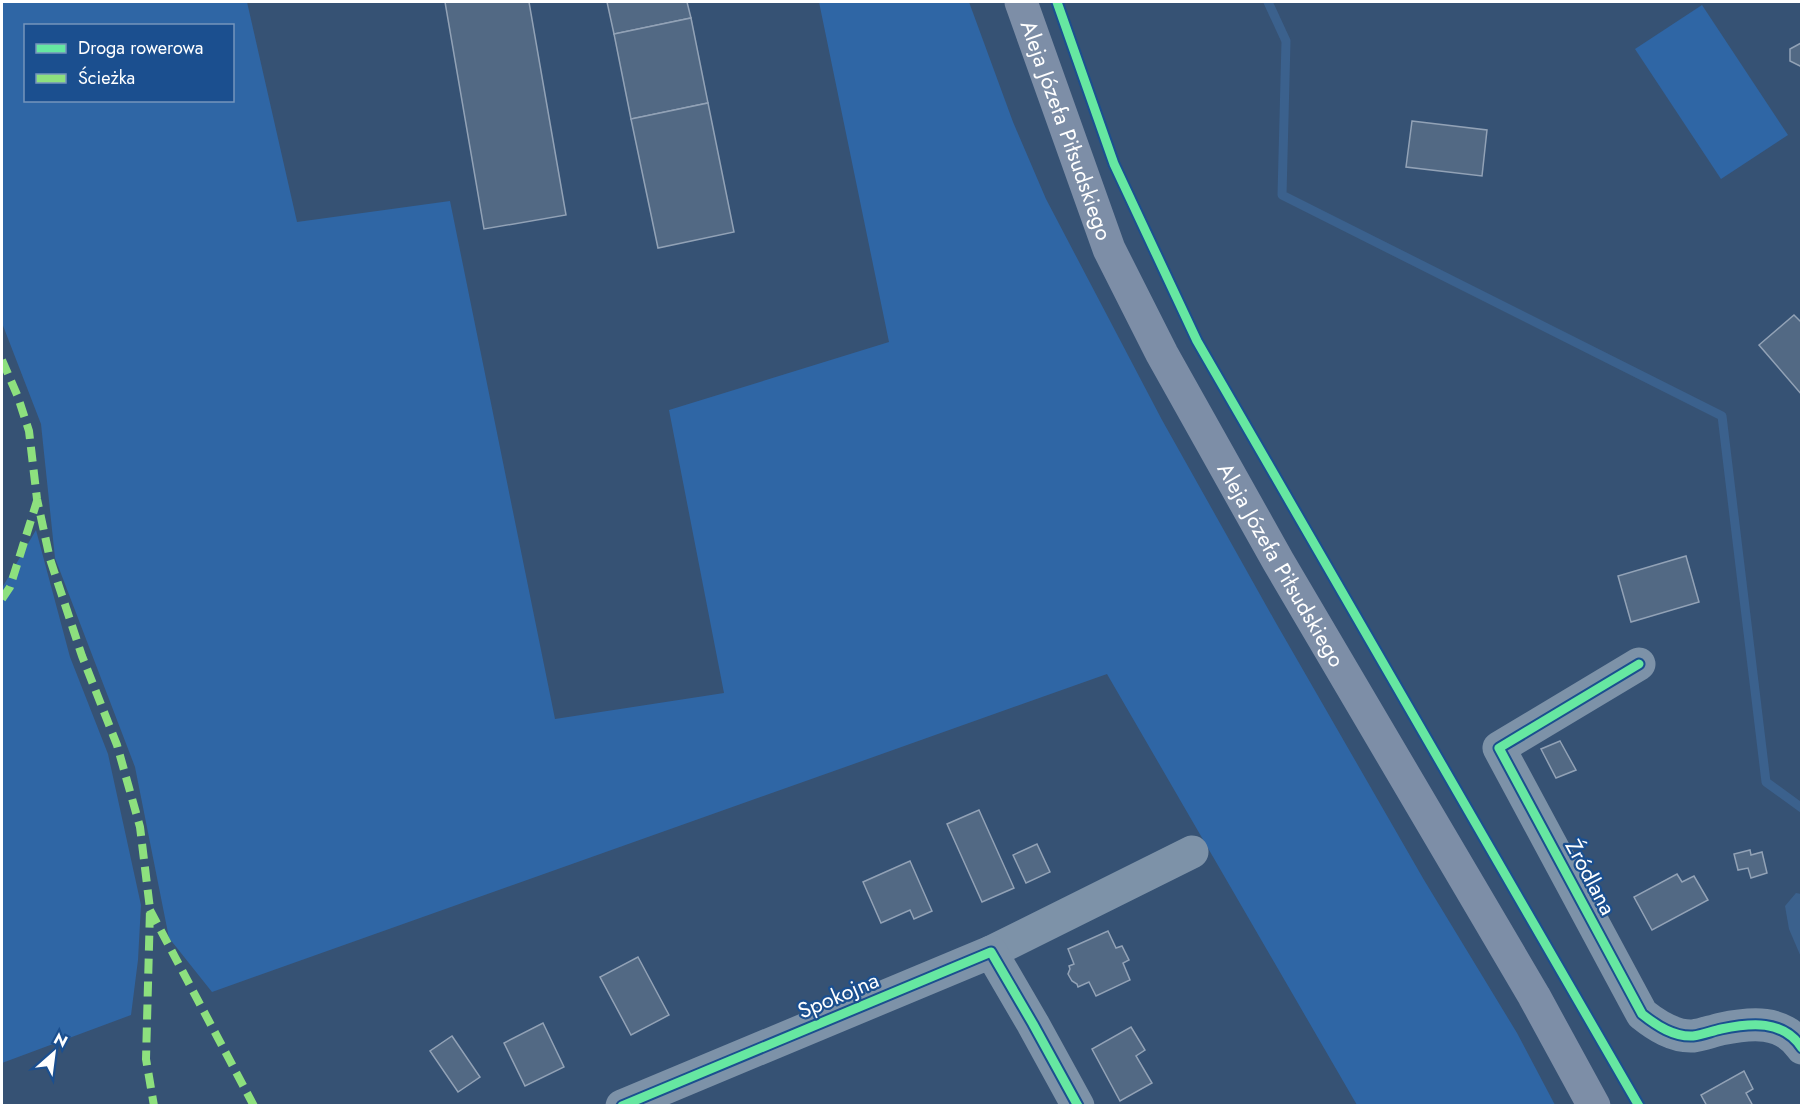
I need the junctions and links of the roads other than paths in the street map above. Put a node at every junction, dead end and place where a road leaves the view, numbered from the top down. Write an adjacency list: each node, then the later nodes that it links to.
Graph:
1 (1021, 2): 8 (main road, Aleja Józefa Piłsudskiego)
2 (1639, 664): 5 (street, Źródlana)
3 (1192, 852): 4 (street, Spokojna)
4 (991, 952): 6 (street, Spokojna); 7 (street)
5 (1802, 1048)
6 (622, 1106)
7 (1078, 1106)
8 (1594, 1106)

